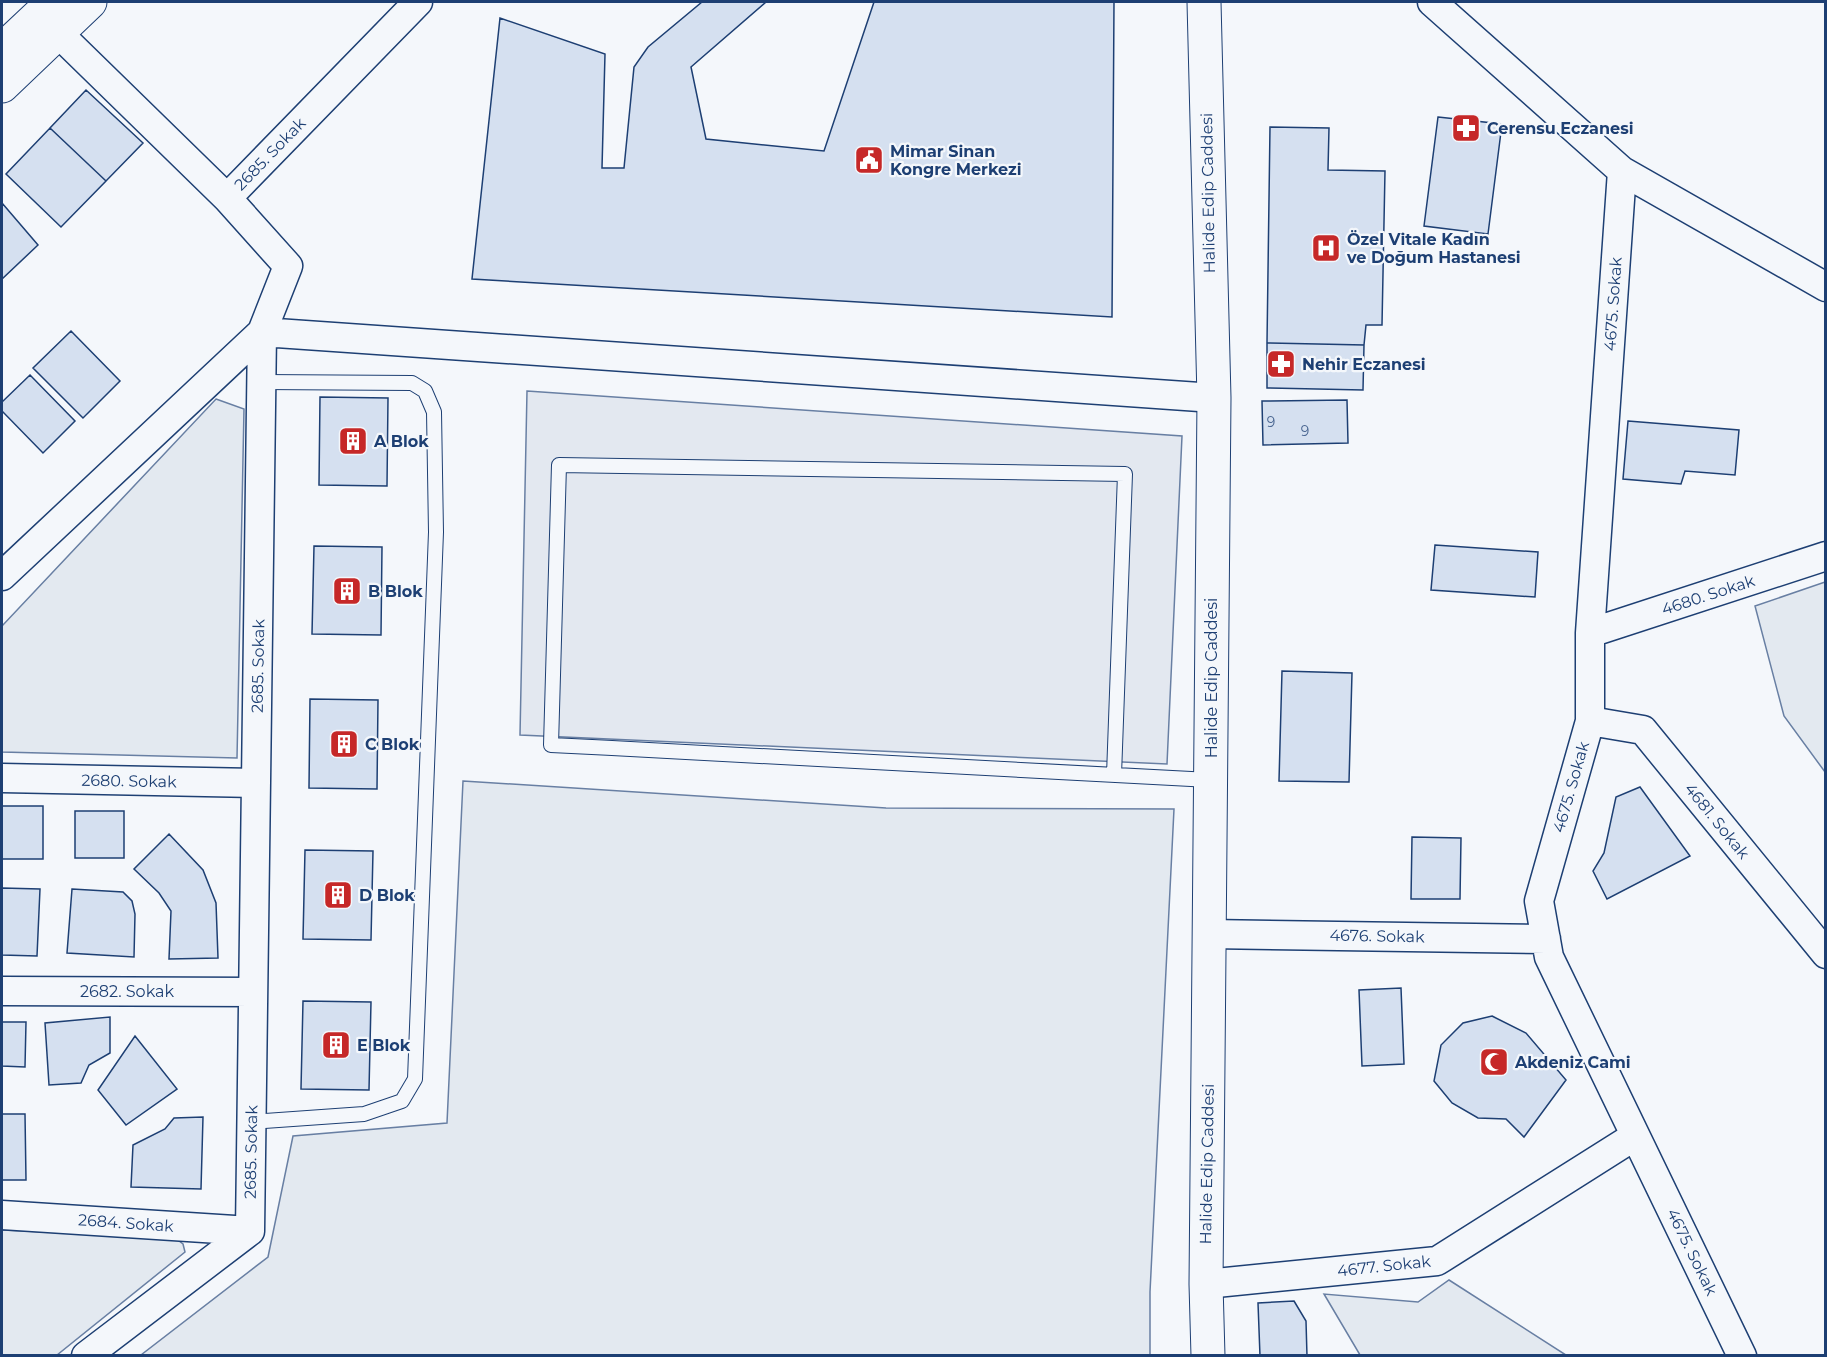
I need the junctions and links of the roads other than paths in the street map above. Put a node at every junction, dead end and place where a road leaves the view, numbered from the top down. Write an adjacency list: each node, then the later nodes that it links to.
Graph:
1 (90, 2): 5 (street)
2 (418, 2): 9 (street, 2685. Sokak)
3 (1204, 2): 13 (street, Halide Edip Caddesi)
4 (1432, 2): 8 (street)
5 (56, 17): 6 (street); 7 (street); 9 (street)
6 (2, 50)
7 (2, 86)
8 (1622, 171): 10 (street); 16 (street, 4675. Sokak)
9 (227, 198): 11 (street, 2685. Sokak)
10 (1826, 287)
11 (262, 332): 12 (street, 2685. Sokak); 13 (street); 15 (street)
12 (262, 382): 21 (street, 2685. Sokak); 27 (lane)
13 (1214, 398): 20 (street, Halide Edip Caddesi)
14 (1826, 556): 16 (street, 4680. Sokak)
15 (2, 576)
16 (1590, 633): 17 (street, 4675. Sokak)
17 (1590, 721): 23 (street, 4675. Sokak); 24 (street, 4681. Sokak)
18 (1114, 775): 18 (lane); 20 (lane)
19 (2, 778): 21 (street, 2680. Sokak)
20 (1210, 780): 22 (street, Halide Edip Caddesi)
21 (256, 783): 26 (street, 2685. Sokak)
22 (1209, 934): 23 (street, 4676. Sokak); 31 (street, Halide Edip Caddesi)
23 (1545, 939): 28 (street, 4675. Sokak)
24 (1826, 954)
25 (2, 991): 26 (street, 2682. Sokak)
26 (253, 992): 27 (street, 2685. Sokak)
27 (251, 1122): 30 (street, 2685. Sokak)
28 (1635, 1136): 31 (street, 4677. Sokak); 32 (street, 4675. Sokak)
29 (2, 1215): 30 (street, 2684. Sokak)
30 (250, 1231): 33 (street)
31 (1206, 1284): 34 (street, Halide Edip Caddesi)
32 (1737, 1351)
33 (86, 1356)
34 (1208, 1356)

